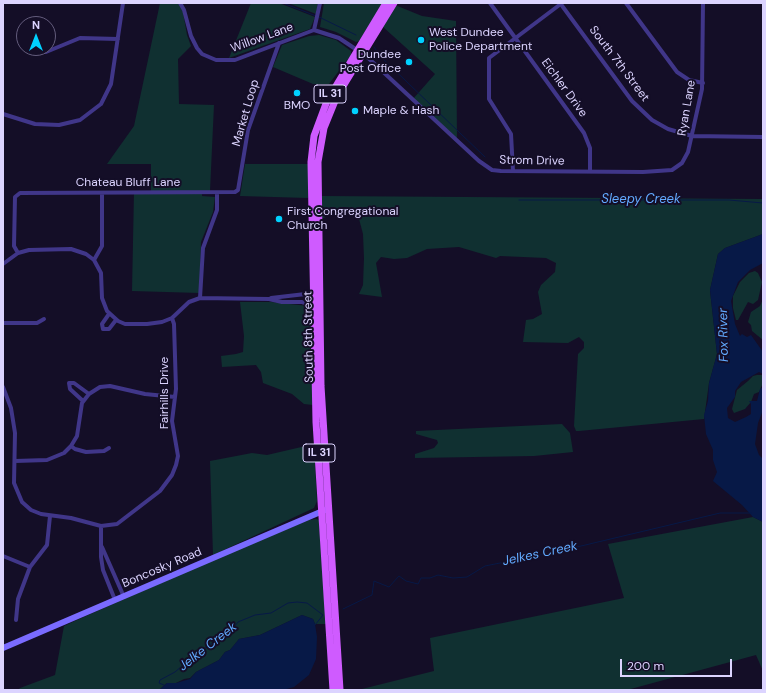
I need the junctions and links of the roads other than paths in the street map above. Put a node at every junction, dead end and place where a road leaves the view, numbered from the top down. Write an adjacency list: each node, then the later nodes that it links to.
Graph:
1 (123, 3): 12 (street)
2 (180, 3): 13 (street, Willow Lane)
3 (320, 3): 10 (street)
4 (386, 3): 15 (main road, South 8th Street / IL 31)
5 (394, 3): 15 (main road, South 8th Street)
6 (490, 3): 11 (street, Eichler Drive)
7 (561, 3): 11 (street); 18 (street, South 7th Street)
8 (626, 3): 16 (street)
9 (703, 3): 16 (street, Ryan Lane)
10 (314, 30): 13 (street, Willow Lane); 15 (street)
11 (515, 37): 21 (street); 22 (street, Eichler Drive)
12 (118, 39): 14 (street); 17 (street)
13 (279, 43): 23 (street, Market Loop)
14 (56, 48)
15 (360, 52): 21 (street, Strom Drive); 29 (main road, South 8th Street / IL 31)
16 (702, 83): 18 (street, Ryan Lane)
17 (3, 114)
18 (692, 136): 19 (street, South 7th Street); 20 (street, Ryan Lane)
19 (763, 137)
20 (680, 165): 22 (street, Strom Drive)
21 (513, 171): 22 (street, Strom Drive)
22 (590, 172)
23 (238, 190): 25 (street, Chateau Bluff Lane)
24 (102, 193): 25 (street, Chateau Bluff Lane); 26 (street, Chateau Bluff Lane); 27 (street)
25 (218, 193): 30 (street)
26 (18, 253): 27 (street); 28 (street)
27 (94, 260): 33 (street)
28 (3, 264)
29 (316, 293): 31 (street); 32 (main road, South 8th Street / IL 31); 45 (main road, South 8th Street)
30 (200, 298): 31 (street); 34 (street)
31 (269, 299): 32 (street)
32 (313, 307): 45 (main road, South 8th Street / IL 31)
33 (109, 314): 36 (street); 36 (street)
34 (172, 318): 36 (street); 40 (street, Fairhills Drive)
35 (44, 319): 37 (street)
36 (116, 320)
37 (3, 323)
38 (3, 388): 44 (street)
39 (89, 394): 40 (street); 41 (street); 41 (street)
40 (175, 397): 47 (street, Fairhills Drive)
41 (83, 401): 42 (street)
42 (71, 446): 43 (street); 44 (street)
43 (109, 448)
44 (15, 461): 46 (street)
45 (326, 510): 51 (street, Boncosky Road); 55 (main road, South 8th Street / IL 31); 56 (main road, South 8th Street)
46 (50, 516): 47 (street); 50 (street)
47 (101, 526): 48 (street)
48 (102, 547): 51 (street); 52 (street)
49 (3, 556): 50 (street)
50 (30, 567): 53 (street)
51 (124, 596): 52 (street, Boncosky Road)
52 (115, 600): 54 (street, Boncosky Road)
53 (16, 620)
54 (3, 648)
55 (333, 690)
56 (340, 690)

